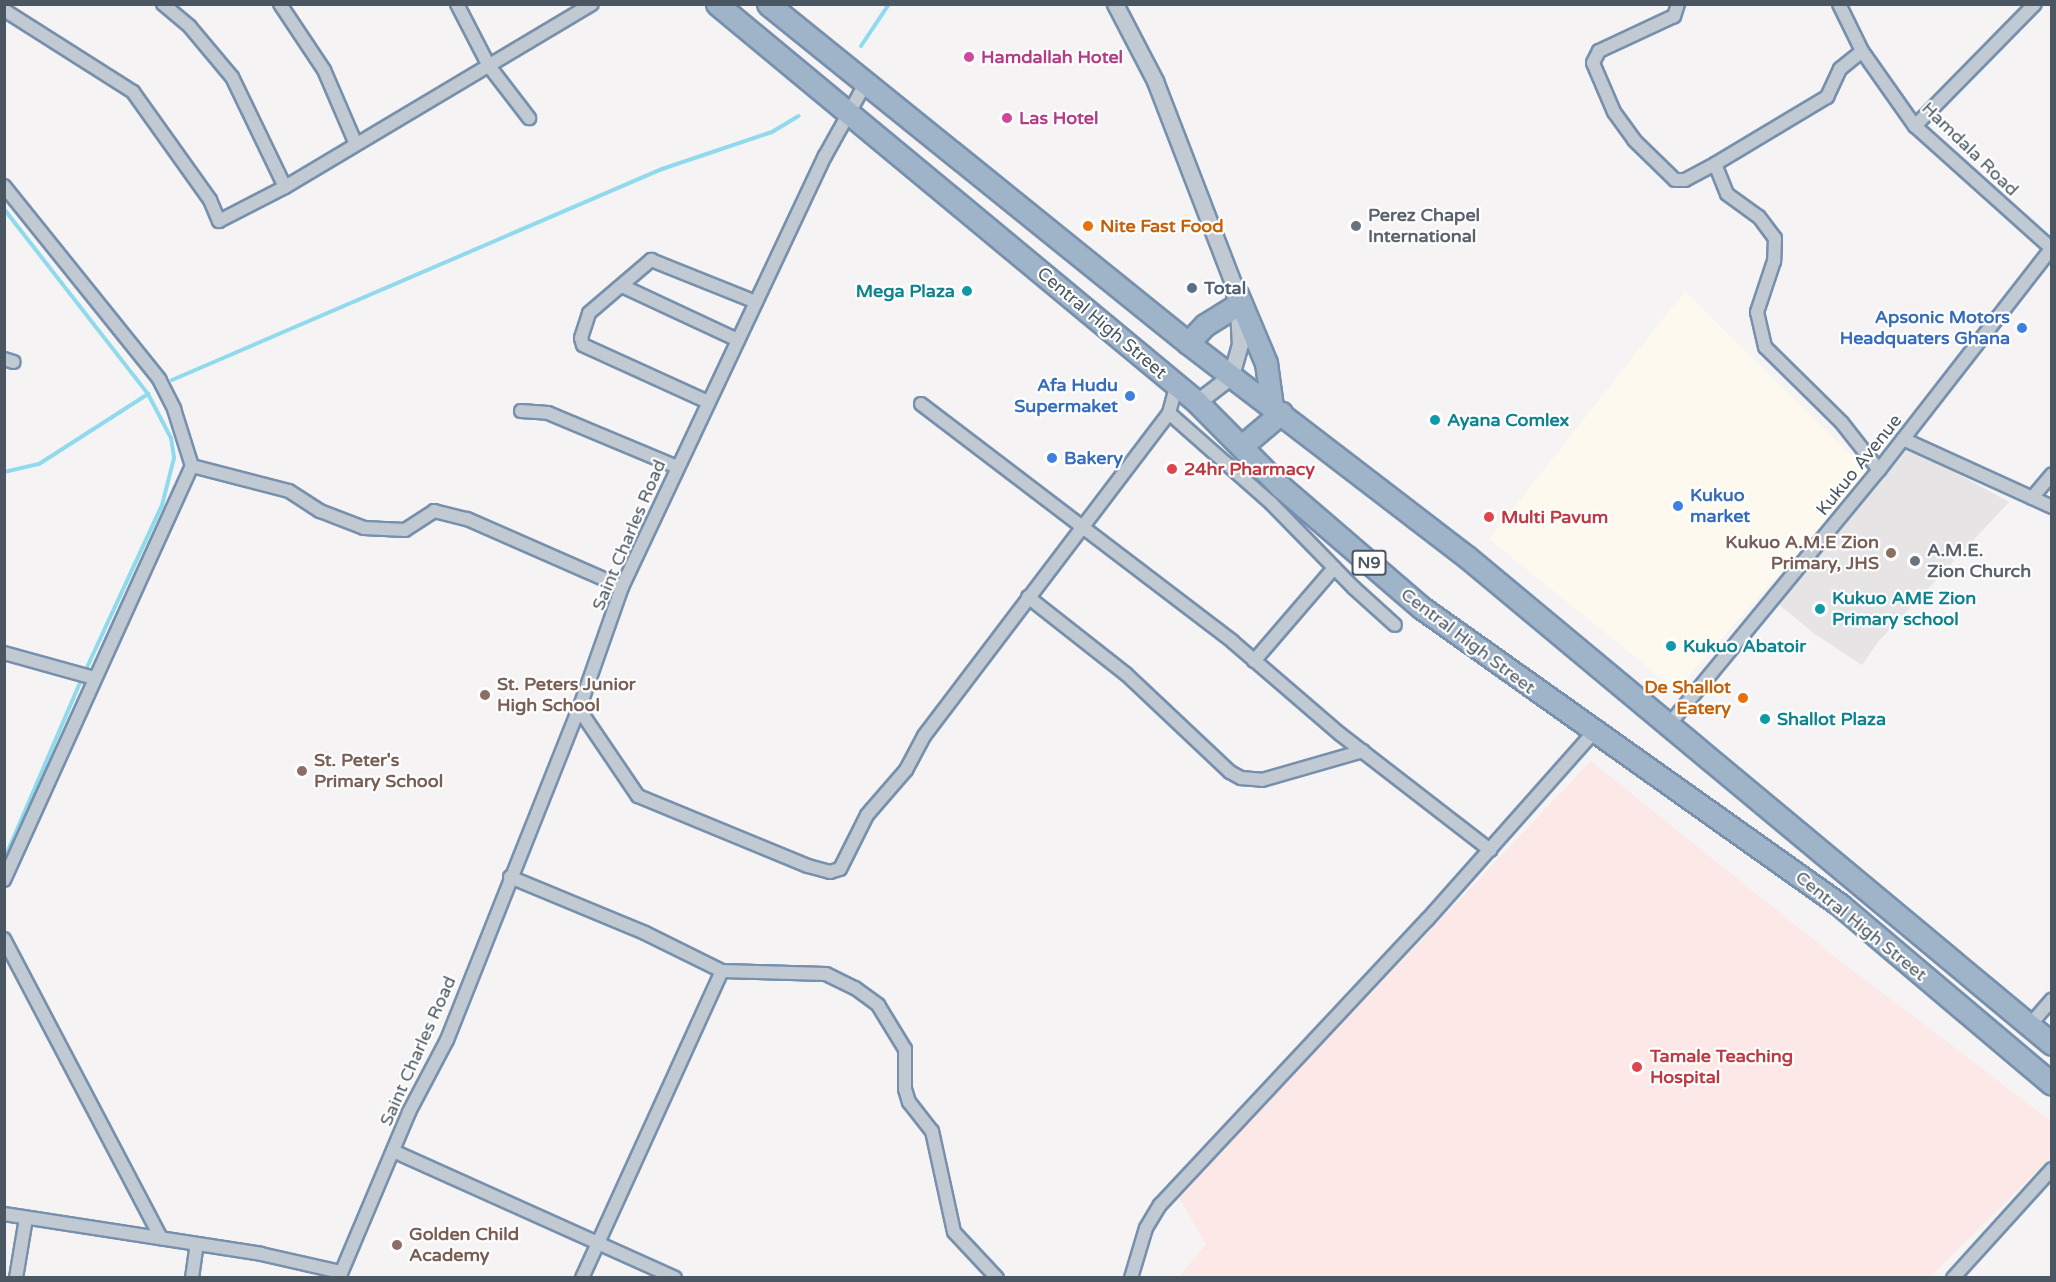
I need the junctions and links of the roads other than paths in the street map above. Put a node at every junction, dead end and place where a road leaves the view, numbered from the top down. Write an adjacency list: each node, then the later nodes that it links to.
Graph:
1 (163, 4): 21 (street)
2 (280, 4): 18 (street)
3 (457, 4): 13 (street)
4 (591, 4): 13 (street)
5 (717, 4): 15 (highway, Central High Street / N9)
6 (768, 4): 14 (highway, Central High Street)
7 (1115, 4): 24 (street)
8 (1678, 4): 19 (street)
9 (1839, 4): 12 (street, Hamdala Road)
10 (2035, 4): 17 (street)
11 (4, 10): 21 (street)
12 (1862, 51): 17 (street, Hamdala Road); 19 (street)
13 (489, 66): 16 (street); 18 (street)
14 (865, 84): 15 (street, Saint Charles Road); 27 (highway, Central High Street)
15 (846, 112): 25 (street, Saint Charles Road); 29 (highway, Central High Street / N9)
16 (529, 118)
17 (1915, 126): 22 (street, Hamdala Road)
18 (355, 142): 21 (street)
19 (1715, 164): 40 (street)
20 (4, 186): 38 (street)
21 (285, 187)
22 (2051, 248): 36 (street, Kukuo Avenue)
23 (622, 286): 25 (street); 26 (street); 30 (street)
24 (1237, 299): 27 (highway); 28 (street); 33 (highway)
25 (756, 302): 26 (street, Saint Charles Road)
26 (738, 340): 30 (street, Saint Charles Road)
27 (1188, 344): 28 (highway, Central High Street)
28 (1231, 376): 31 (street); 33 (highway, Central High Street)
29 (1176, 386): 31 (highway, Central High Street / N9); 35 (street)
30 (708, 402): 39 (street, Saint Charles Road)
31 (1197, 402): 37 (highway, Central High Street / N9)
32 (921, 404): 44 (street)
33 (1276, 410): 37 (highway); 53 (highway, Central High Street)
34 (522, 411): 39 (street)
35 (1169, 413): 44 (street); 45 (street)
36 (1903, 439): 40 (street, Kukuo Avenue); 42 (street)
37 (1243, 445): 54 (highway, Central High Street / N9)
38 (192, 466): 46 (street); 51 (street)
39 (677, 467): 46 (street, Saint Charles Road)
40 (1879, 470): 53 (street, Kukuo Avenue)
41 (2052, 474): 42 (street)
42 (2032, 498): 43 (street)
43 (2052, 507)
44 (1081, 524): 47 (street); 50 (street)
45 (1334, 568): 48 (street); 50 (street)
46 (622, 587): 52 (street, Saint Charles Road)
47 (1028, 597): 52 (street); 55 (street)
48 (1395, 625)
49 (4, 653): 51 (street)
50 (1254, 661): 55 (street)
51 (94, 678): 58 (street)
52 (579, 709): 57 (street, Saint Charles Road)
53 (1667, 727): 62 (highway, Central High Street)
54 (1594, 732): 56 (street); 64 (highway, Central High Street / N9)
55 (1363, 751): 56 (street)
56 (1490, 850): 78 (street)
57 (510, 877): 60 (street); 65 (street, Saint Charles Road)
58 (4, 880)
59 (4, 939): 69 (street)
60 (722, 971): 70 (street); 77 (street)
61 (2052, 1000): 62 (street)
62 (2029, 1026): 63 (highway, Central High Street)
63 (2052, 1044)
64 (2052, 1084)
65 (393, 1151): 70 (street); 72 (street, Saint Charles Road)
66 (2052, 1169): 79 (street)
67 (4, 1214): 68 (street)
68 (26, 1218): 69 (street); 73 (street)
69 (161, 1238): 71 (street)
70 (599, 1241): 75 (street); 76 (street)
71 (197, 1244): 72 (street); 74 (street)
72 (340, 1275)
73 (16, 1278)
74 (192, 1278)
75 (582, 1278)
76 (675, 1278)
77 (997, 1278)
78 (1131, 1278)
79 (1953, 1278)

